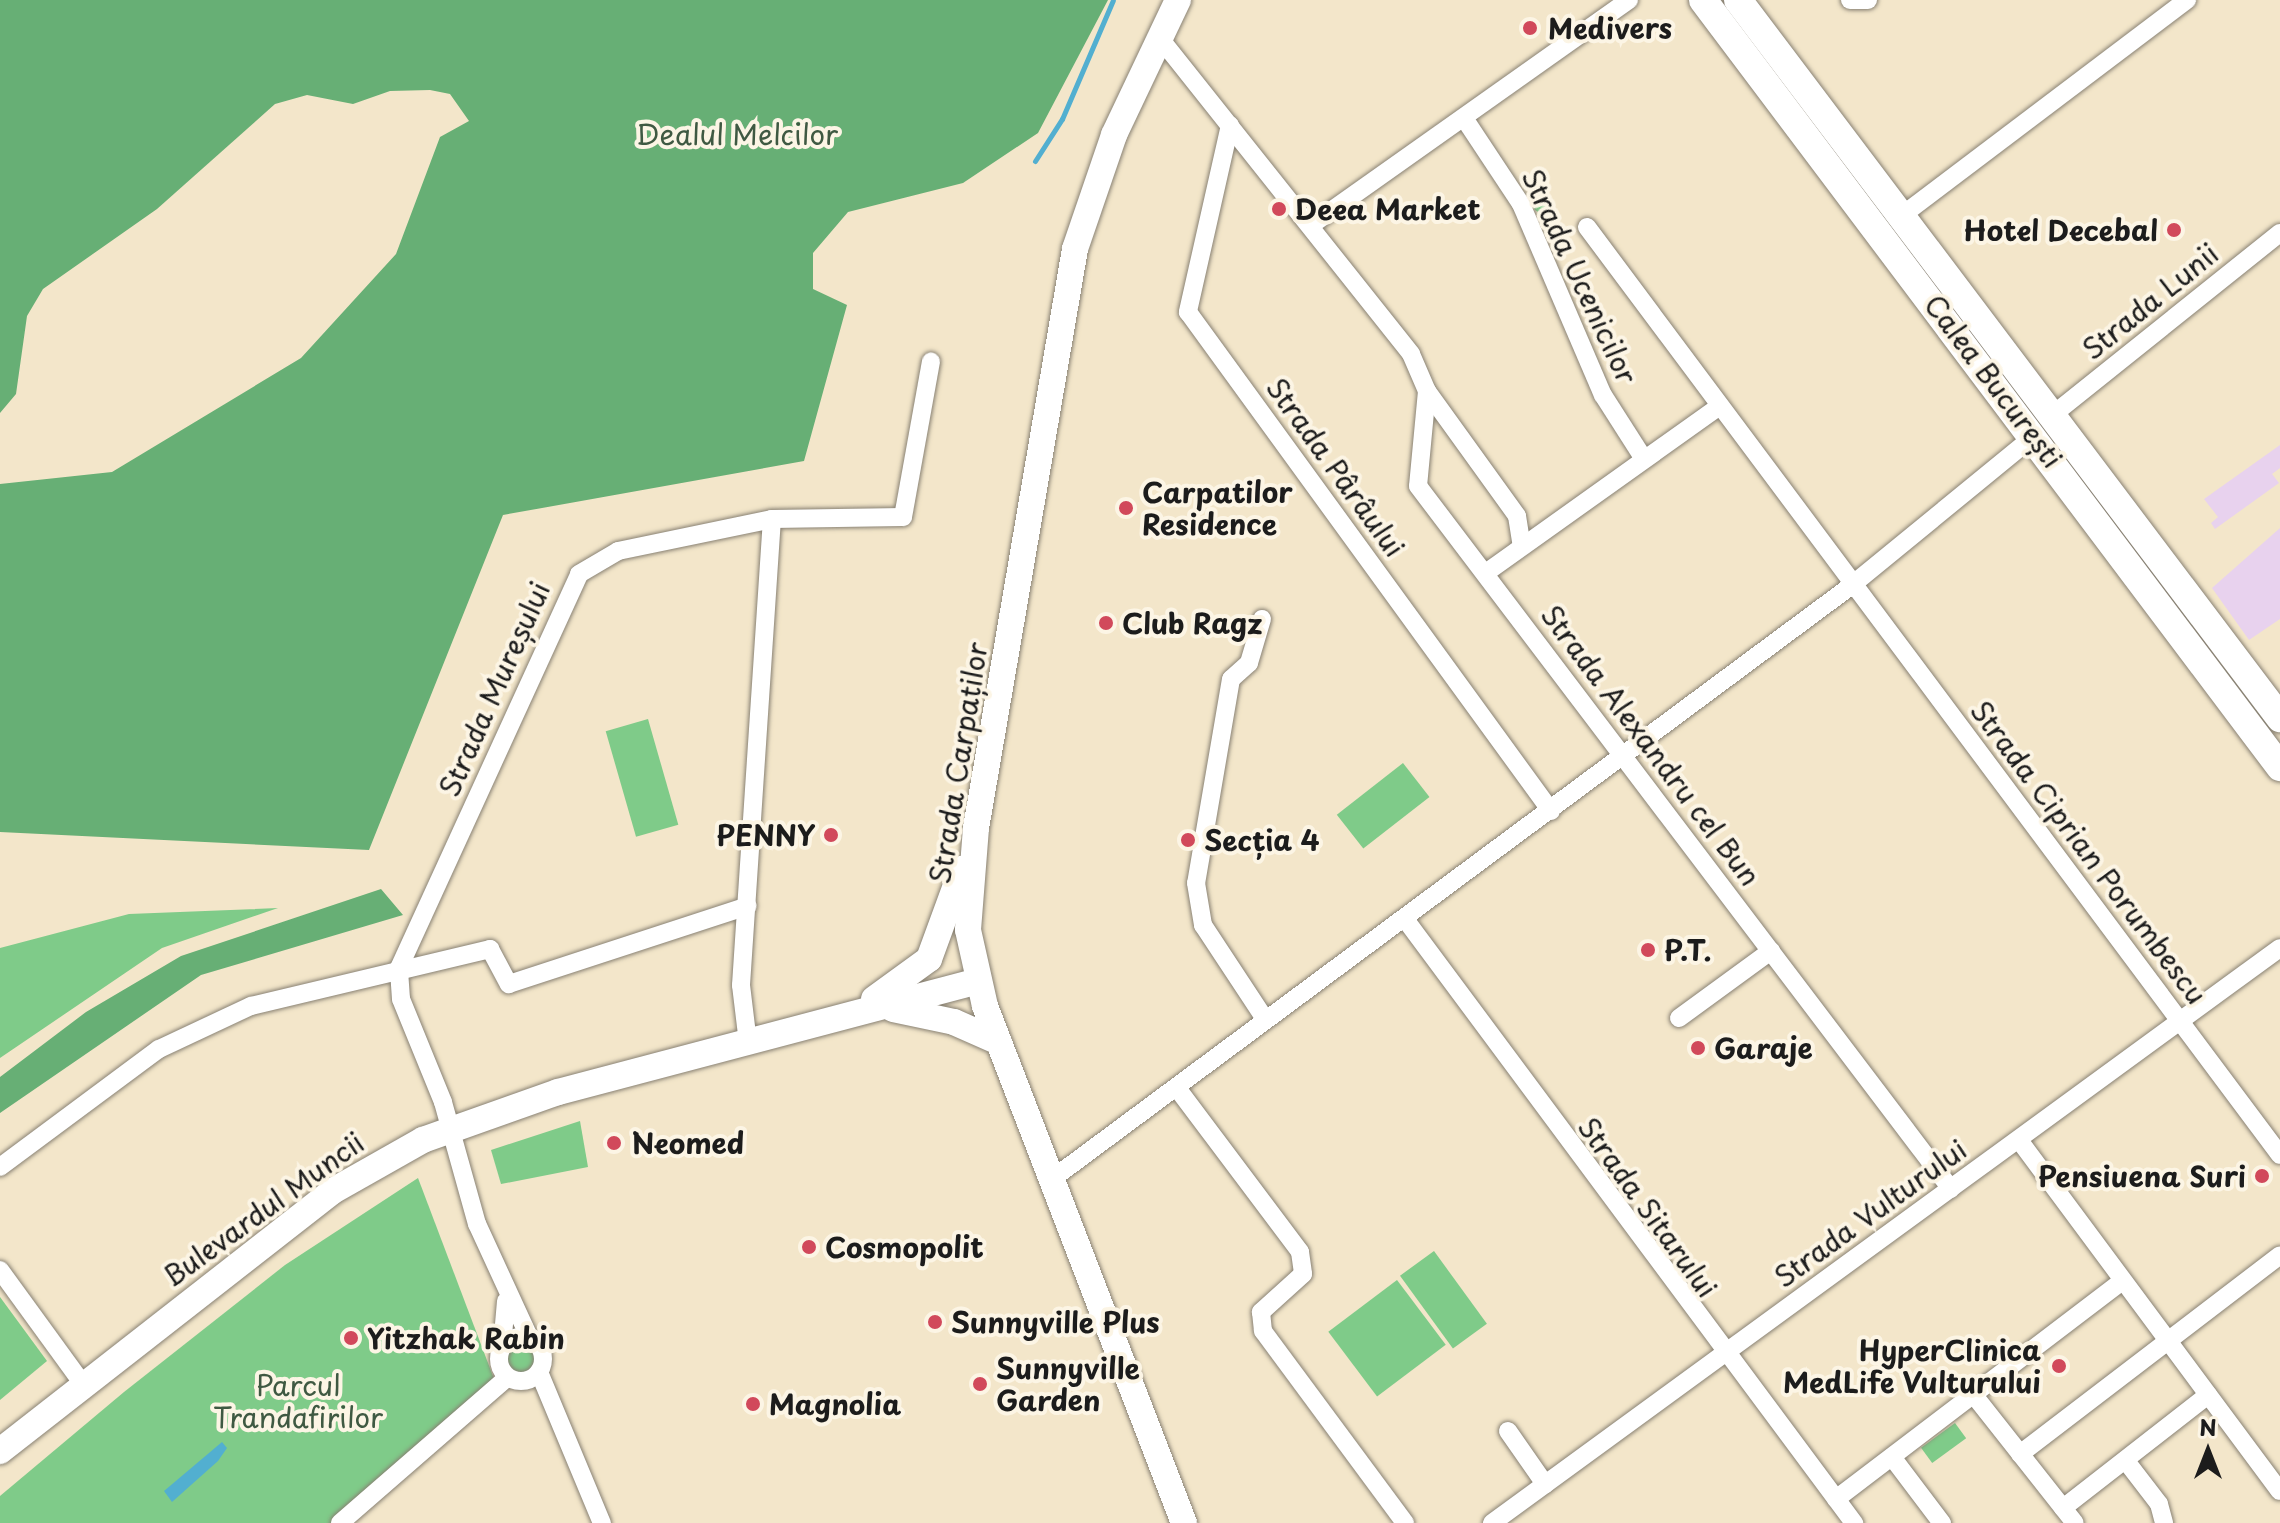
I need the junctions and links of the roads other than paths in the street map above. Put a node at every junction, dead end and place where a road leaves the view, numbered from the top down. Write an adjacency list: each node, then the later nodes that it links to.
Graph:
1 (1178, 0): 8 (main road, Strada Carpaților)
2 (1629, 0): 9 (street)
3 (1703, 0): 19 (main road, Calea București)
4 (1738, 0): 11 (main road, Calea București)
5 (1850, 0): 6 (street)
6 (1868, 0)
7 (2187, 0): 11 (street)
8 (1159, 37): 10 (street); 30 (main road, Strada Carpaților)
9 (1464, 118): 12 (street); 20 (street, Strada Ucenicilor)
10 (1230, 125): 12 (street); 29 (street, Strada Pârâului)
11 (1900, 217): 18 (main road, Calea București)
12 (1314, 223): 16 (street)
13 (1587, 227): 17 (street)
14 (2280, 233): 18 (street, Strada Lunii)
15 (931, 362): 21 (street, Strada Mureșului)
16 (1427, 391): 22 (street); 23 (street, Strada Alexandru cel Bun)
17 (1717, 408): 20 (street); 24 (street)
18 (2055, 413): 26 (main road, Calea București)
19 (2035, 435): 24 (street); 28 (main road, Calea București)
20 (1644, 459): 22 (street)
21 (772, 519): 31 (street); 35 (street, Strada Mureșului)
22 (1522, 546): 23 (street)
23 (1487, 572): 27 (street, Strada Alexandru cel Bun)
24 (1852, 585): 27 (street); 41 (street, Strada Ciprian Porumbescu)
25 (1262, 619): 39 (street)
26 (2280, 718)
27 (1623, 755): 29 (street); 34 (street, Strada Alexandru cel Bun)
28 (2280, 767)
29 (1551, 811): 32 (street)
30 (976, 828): 36 (main road, Strada Carpaților); 40 (main road, Bulevardul Muncii)
31 (748, 906): 35 (street); 43 (street)
32 (1405, 919): 39 (street); 58 (street, Strada Sitarului)
33 (2280, 948): 41 (street, Strada Vulturului)
34 (1771, 951): 38 (street); 50 (street, Strada Alexandru cel Bun)
35 (399, 968): 45 (street); 48 (street)
36 (978, 981): 37 (main road, Bulevardul Muncii); 42 (main road, Strada Carpaților)
37 (885, 1008): 40 (main road, Bulevardul Muncii); 42 (main road, Bulevardul Muncii)
38 (1679, 1018)
39 (1265, 1019): 44 (street)
40 (830, 1022): 43 (main road, Bulevardul Muncii)
41 (2182, 1022): 46 (street, Strada Vulturului); 47 (street, Strada Ciprian Porumbescu)
42 (999, 1042): 49 (main road, Strada Carpaților)
43 (748, 1043): 45 (main road, Bulevardul Muncii)
44 (1177, 1088): 49 (street); 76 (street)
45 (450, 1128): 54 (street); 61 (main road, Bulevardul Muncii)
46 (2019, 1140): 50 (street, Strada Vulturului); 53 (street)
47 (2280, 1155)
48 (0, 1167)
49 (1052, 1179): 75 (main road, Strada Carpaților)
50 (1951, 1189): 58 (street, Strada Vulturului)
51 (2280, 1255): 56 (street)
52 (0, 1270): 61 (street)
53 (2121, 1282): 56 (street); 62 (street)
54 (506, 1301): 55 (street); 57 (street)
55 (530, 1339): 57 (street); 59 (street)
56 (2166, 1340): 63 (street); 66 (street)
57 (502, 1347): 60 (street)
58 (1723, 1355): 69 (street, Strada Vulturului); 71 (street, Strada Sitarului)
59 (539, 1372): 60 (street); 74 (street)
60 (507, 1378): 73 (street)
61 (82, 1383): 65 (main road, Bulevardul Muncii)
62 (1973, 1394): 66 (street); 67 (street)
63 (2208, 1395): 68 (street); 70 (street)
64 (1508, 1431): 69 (street)
65 (0, 1451)
66 (2020, 1454): 72 (street)
67 (1892, 1457): 71 (street); 79 (street)
68 (2126, 1461): 72 (street); 80 (street)
69 (1545, 1484): 77 (street, Strada Vulturului)
70 (2280, 1491)
71 (1836, 1499): 78 (street, Strada Sitarului)
72 (2069, 1516)
73 (340, 1523)
74 (602, 1523)
75 (1184, 1523)
76 (1405, 1523)
77 (1492, 1523)
78 (1854, 1523)
79 (1942, 1523)
80 (2164, 1523)

